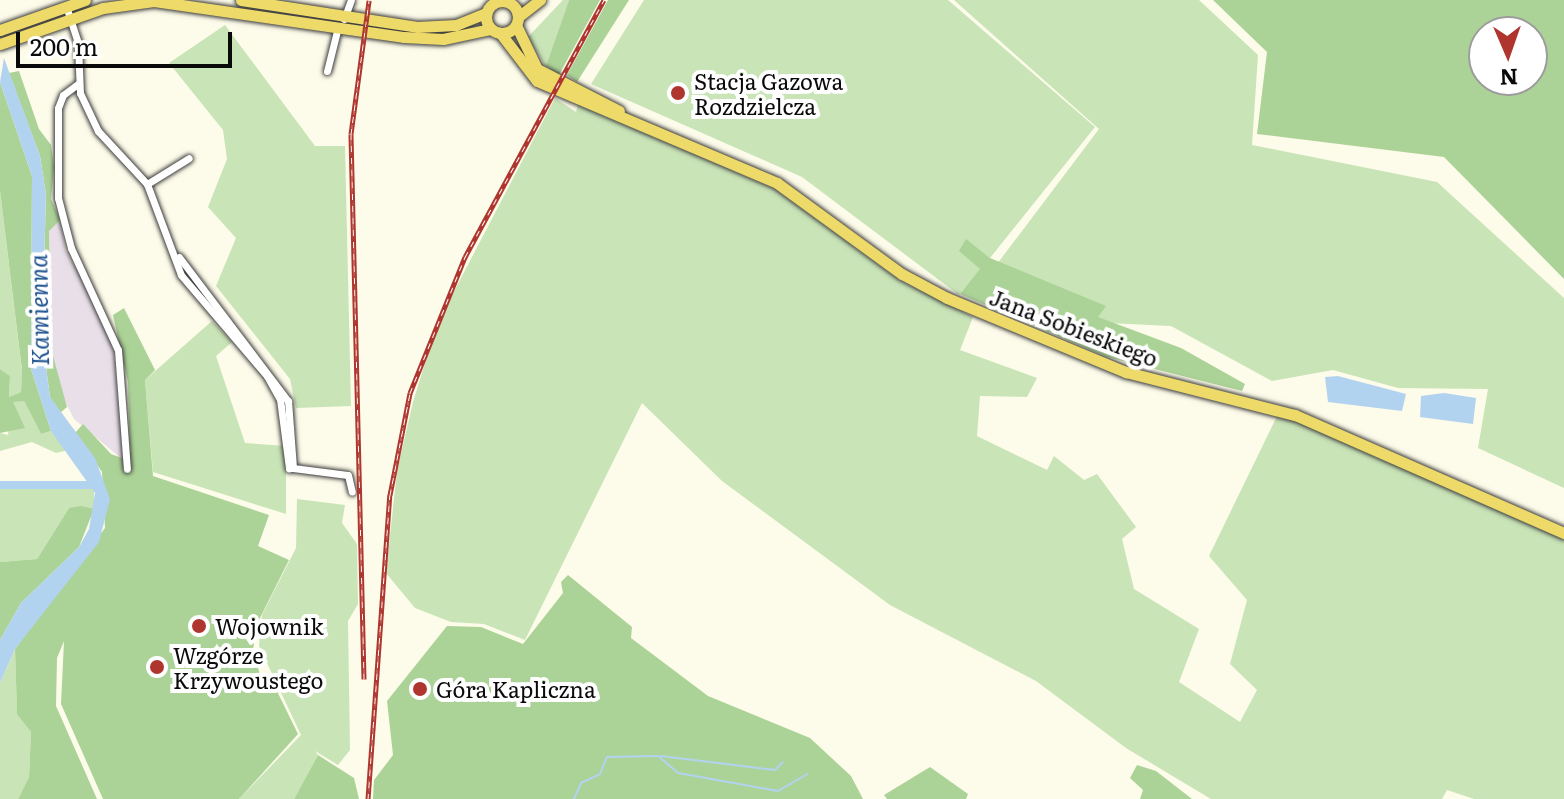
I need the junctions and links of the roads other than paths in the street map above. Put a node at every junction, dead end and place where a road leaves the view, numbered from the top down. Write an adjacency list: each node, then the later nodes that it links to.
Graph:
1 (85, 0): 7 (main road)
2 (241, 0): 10 (main road)
3 (351, 0): 10 (street)
4 (520, 0): 6 (main road)
5 (540, 0): 9 (main road)
6 (507, 2): 8 (main road); 9 (main road, Jana Sobieskiego)
7 (68, 12): 10 (main road); 11 (main road); 15 (street)
8 (486, 13): 10 (main road); 12 (main road)
9 (517, 21): 12 (main road); 16 (main road, Jana Sobieskiego)
10 (342, 22): 12 (main road); 14 (street)
11 (8, 32): 13 (main road)
12 (496, 32): 16 (main road, Jana Sobieskiego)
13 (0, 44)
14 (327, 71)
15 (79, 83): 18 (street); 19 (street)
16 (639, 124): 21 (main road, Jana Sobieskiego)
17 (189, 158): 18 (street)
18 (147, 184): 20 (street)
19 (127, 469)
20 (352, 492)
21 (1564, 533)

